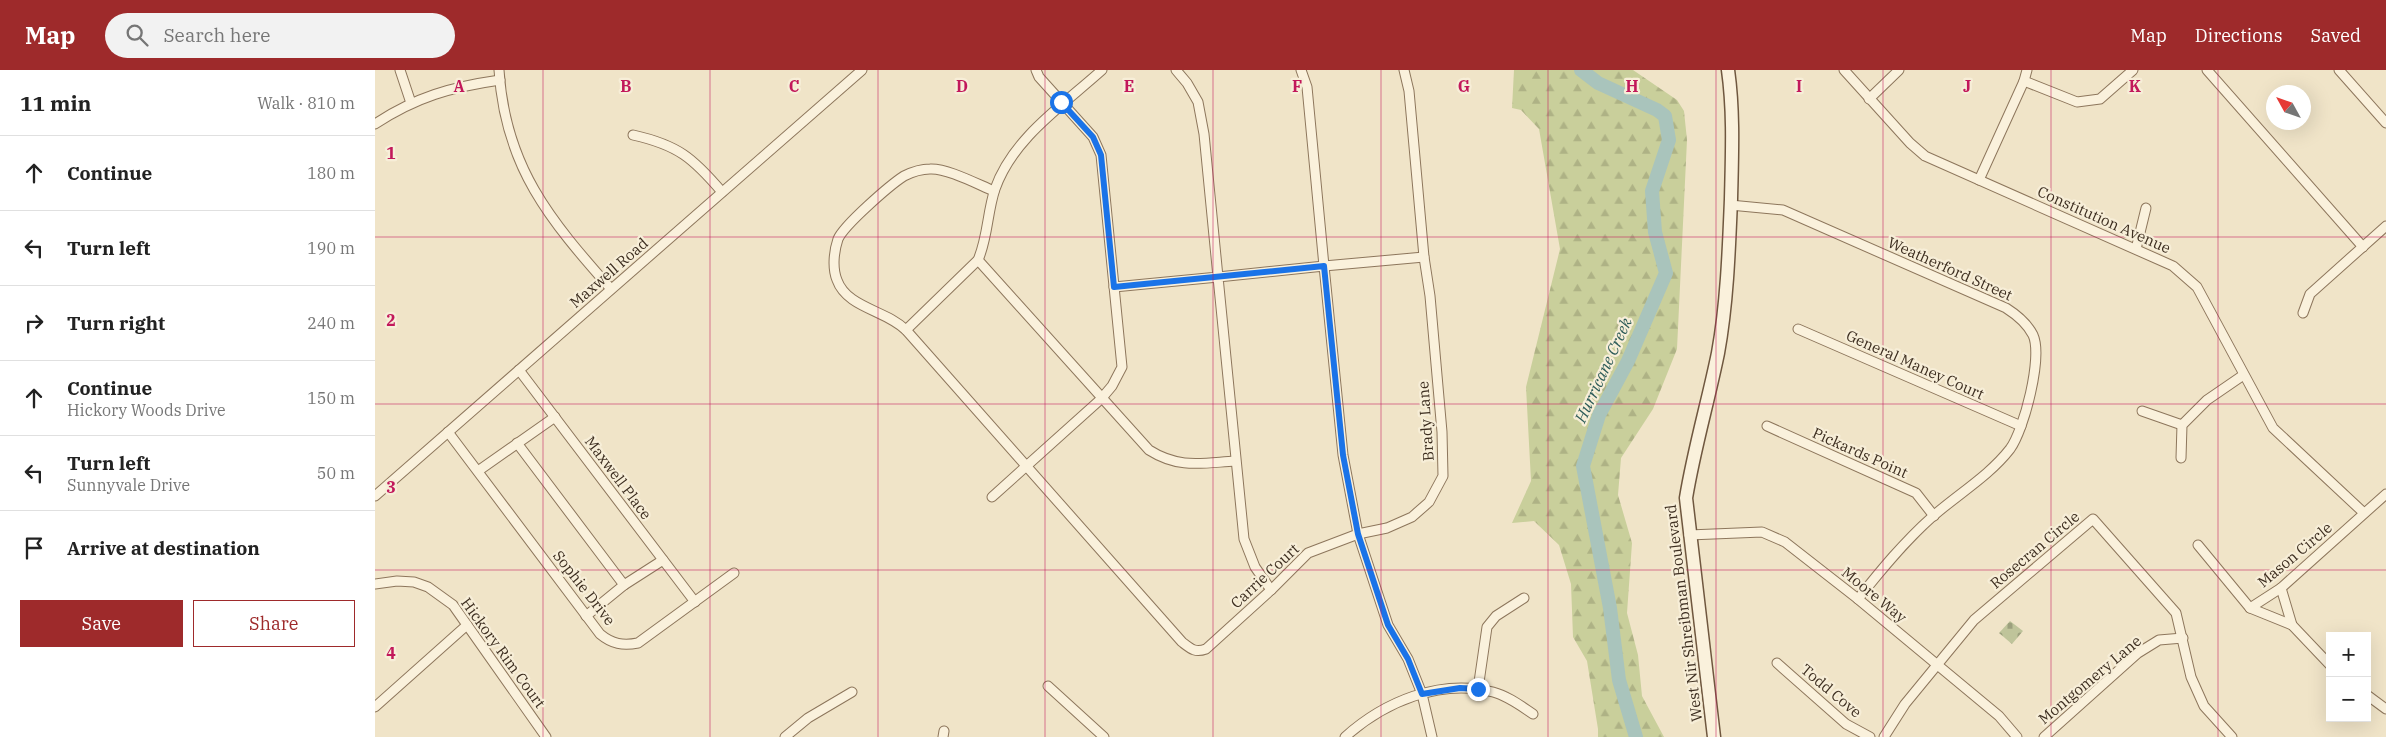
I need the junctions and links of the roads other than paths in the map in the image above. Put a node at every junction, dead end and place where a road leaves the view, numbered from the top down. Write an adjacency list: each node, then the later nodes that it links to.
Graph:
1 (399, 70): 19 (street)
2 (499, 70): 16 (street)
3 (862, 70): 26 (street, Maxwell Road)
4 (1036, 70): 20 (street)
5 (1102, 70): 20 (street)
6 (1176, 70): 35 (street)
7 (1301, 70): 34 (street)
8 (1404, 70): 32 (street, Brady Lane)
9 (1728, 70): 27 (main road, West Nir Shreibman Boulevard)
10 (1844, 70): 18 (street, Constitution Avenue)
11 (1899, 70): 18 (street)
12 (2027, 70): 17 (street)
13 (2133, 70): 17 (street)
14 (2207, 70): 30 (street)
15 (2339, 70): 21 (street)
16 (500, 80): 19 (street); 37 (street)
17 (2024, 81): 24 (street)
18 (1869, 99): 24 (street, Constitution Avenue)
19 (411, 103): 22 (street)
20 (1064, 105): 25 (street); 36 (street)
21 (2386, 123)
22 (375, 124)
23 (633, 135): 26 (street)
24 (1979, 180): 31 (street, Constitution Avenue)
25 (994, 191): 33 (street); 40 (street)
26 (722, 192): 37 (street, Maxwell Road)
27 (1730, 205): 48 (street, Weatherford Street); 61 (main road, West Nir Shreibman Boulevard)
28 (2146, 208): 31 (street)
29 (2386, 226): 30 (street)
30 (2363, 246): 38 (street)
31 (2136, 249): 42 (street, Constitution Avenue)
32 (1424, 257): 34 (street); 60 (street, Brady Lane)
33 (978, 260): 40 (street); 43 (street)
34 (1324, 266): 35 (street); 60 (street)
35 (1218, 277): 36 (street); 52 (street)
36 (1114, 287): 43 (street)
37 (611, 289): 41 (street, Maxwell Road)
38 (2303, 313)
39 (1799, 329): 48 (street, General Maney Court)
40 (906, 330): 53 (street)
41 (519, 370): 45 (street, Maxwell Place); 49 (street, Maxwell Road)
42 (2242, 376): 46 (street); 58 (street, Constitution Avenue)
43 (1101, 399): 52 (street); 53 (street)
44 (2142, 411): 46 (street)
45 (555, 417): 50 (street); 63 (street, Maxwell Place)
46 (2182, 425): 51 (street)
47 (1767, 426): 59 (street, Pickards Point)
48 (2021, 426): 59 (street, Weatherford Street)
49 (447, 432): 54 (street, Sophie Drive); 56 (street, Maxwell Road)
50 (517, 443): 54 (street); 66 (street)
51 (2181, 458)
52 (1235, 460): 68 (street)
53 (1026, 467): 57 (street); 68 (street, Carrie Court)
54 (478, 471): 73 (street, Sophie Drive)
55 (2386, 494): 58 (street, Mason Circle)
56 (375, 496)
57 (992, 497)
58 (2364, 513): 67 (street, Mason Circle)
59 (1933, 516): 70 (street, Weatherford Street)
60 (1358, 534): 68 (street, Carrie Court); 83 (street)
61 (1689, 535): 70 (street, Moore Way); 93 (main road, West Nir Shreibman Boulevard)
62 (2198, 545): 72 (street)
63 (663, 560): 66 (street); 71 (street, Maxwell Place)
64 (734, 573): 71 (street, Sophie Drive)
65 (375, 584): 75 (street, Hickory Rim Court)
66 (624, 585): 73 (street)
67 (2281, 588): 72 (street, Mason Circle); 74 (street)
68 (1271, 590)
69 (1524, 598): 81 (street)
70 (1858, 599): 79 (street, Moore Way)
71 (695, 602): 73 (street, Sophie Drive)
72 (2250, 608): 74 (street, Mason Circle)
73 (586, 616)
74 (2292, 625): 77 (street, Mason Circle)
75 (467, 626): 85 (street); 88 (street, Hickory Rim Court)
76 (2183, 638): 79 (street, Rosecran Circle); 97 (street, Montgomery Lane); 98 (street, Rosecran Circle)
77 (2326, 660)
78 (1777, 663): 94 (street, Todd Cove)
79 (1937, 665): 95 (street, Rosecran Circle); 96 (street, Moore Way)
80 (1048, 686): 90 (street)
81 (1478, 689): 83 (street); 87 (street)
82 (852, 692): 89 (street)
83 (1422, 694): 91 (street); 92 (street)
84 (2371, 698): 86 (street)
85 (375, 707)
86 (2386, 710)
87 (1533, 714)
88 (545, 737)
89 (785, 737)
90 (1105, 737)
91 (1345, 737)
92 (1432, 737)
93 (1715, 737)
94 (1870, 737)
95 (1885, 737)
96 (2017, 737)
97 (2044, 737)
98 (2232, 737)

